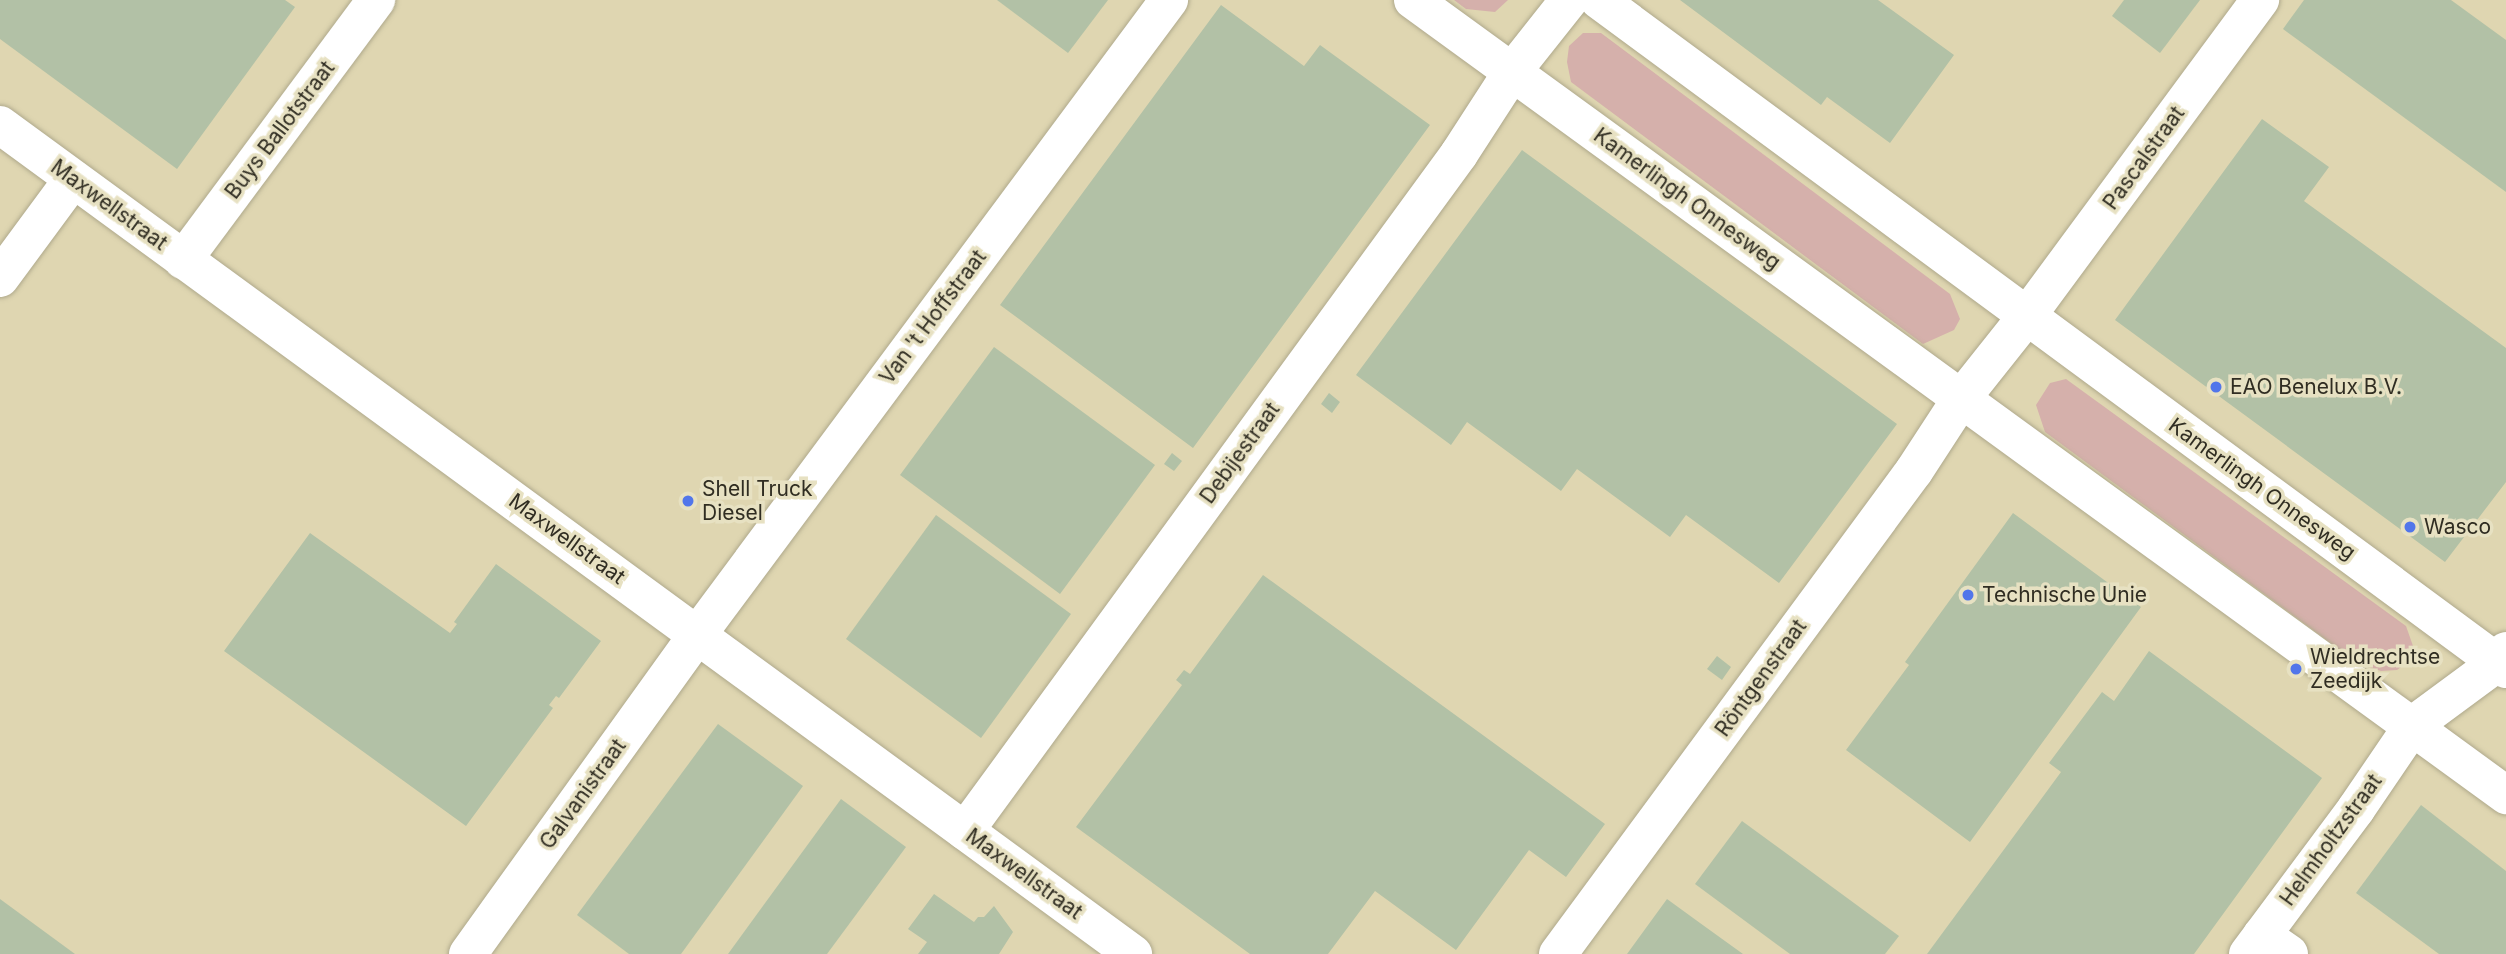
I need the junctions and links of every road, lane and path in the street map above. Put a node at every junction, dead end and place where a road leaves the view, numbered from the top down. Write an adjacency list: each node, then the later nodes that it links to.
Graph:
1 (376, 0): 10 (street, Buys Ballotstraat)
2 (1168, 0): 14 (street, Van 't Hoffstraat)
3 (1413, 0): 7 (street, Kamerlingh Onnesweg)
4 (1569, 0): 7 (street, Debijestraat)
5 (1599, 0): 12 (street, Kamerlingh Onnesweg)
6 (2260, 0): 12 (street, Pascalstraat)
7 (1512, 72): 13 (street, Kamerlingh Onnesweg); 18 (street, Debijestraat)
8 (0, 125): 9 (street, Maxwellstraat)
9 (73, 179): 10 (street, Maxwellstraat); 11 (street)
10 (183, 260): 14 (street, Maxwellstraat)
11 (0, 278)
12 (2027, 316): 13 (street); 15 (street, Kamerlingh Onnesweg)
13 (1961, 399): 16 (street, Kamerlingh Onnesweg); 22 (street, Röntgenstraat)
14 (698, 635): 18 (street, Maxwellstraat); 20 (street, Galvanistraat)
15 (2503, 661): 16 (street, Kamerlingh Onnesweg)
16 (2413, 725): 17 (street, Kamerlingh Onnesweg); 19 (street, Helmholtzstraat)
17 (2506, 794)
18 (965, 831): 21 (street, Maxwellstraat)
19 (2266, 948)
20 (468, 954)
21 (1133, 954)
22 (1559, 954)

